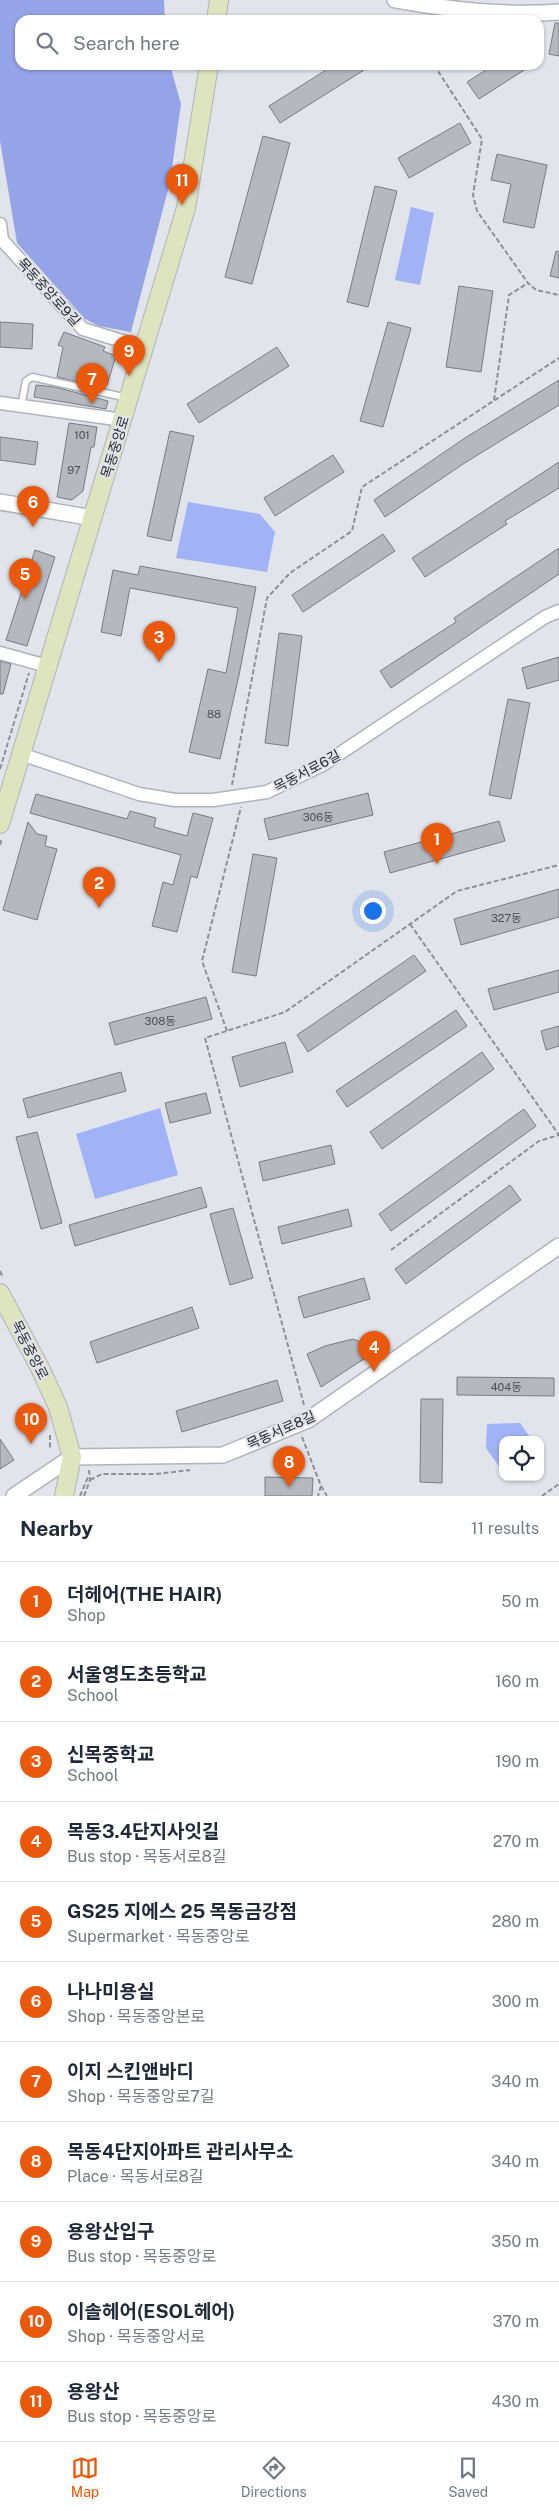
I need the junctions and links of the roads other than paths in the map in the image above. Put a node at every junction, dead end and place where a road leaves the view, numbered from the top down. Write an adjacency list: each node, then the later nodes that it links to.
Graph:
1 (219, 0): 4 (main road)
2 (395, 0): 3 (street)
3 (559, 12)
4 (217, 15)
5 (208, 70): 8 (main road, 목동중앙로)
6 (0, 224): 7 (street, 목동중앙로9길)
7 (1, 240): 8 (street, 목동중앙로9길)
8 (145, 348): 9 (main road, 목동중앙로)
9 (130, 398): 11 (lane); 12 (main road, 목동중앙로)
10 (0, 403): 11 (street)
11 (21, 406): 12 (street)
12 (124, 420): 14 (main road, 목동중앙로)
13 (0, 502): 14 (street)
14 (93, 518): 17 (main road, 목동중앙로)
15 (559, 611): 18 (street, 목동서로6길)
16 (0, 653): 17 (street)
17 (47, 666): 18 (main road, 목동중앙로)
18 (21, 754): 19 (main road, 목동중앙로)
19 (0, 824)
20 (559, 1246): 23 (street, 목동서로8길)
21 (0, 1292): 22 (main road, 목동중앙로)
22 (4, 1310): 23 (main road, 목동중앙로)
23 (72, 1457): 24 (street); 25 (main road, 목동중앙로)
24 (14, 1496)
25 (64, 1496)

